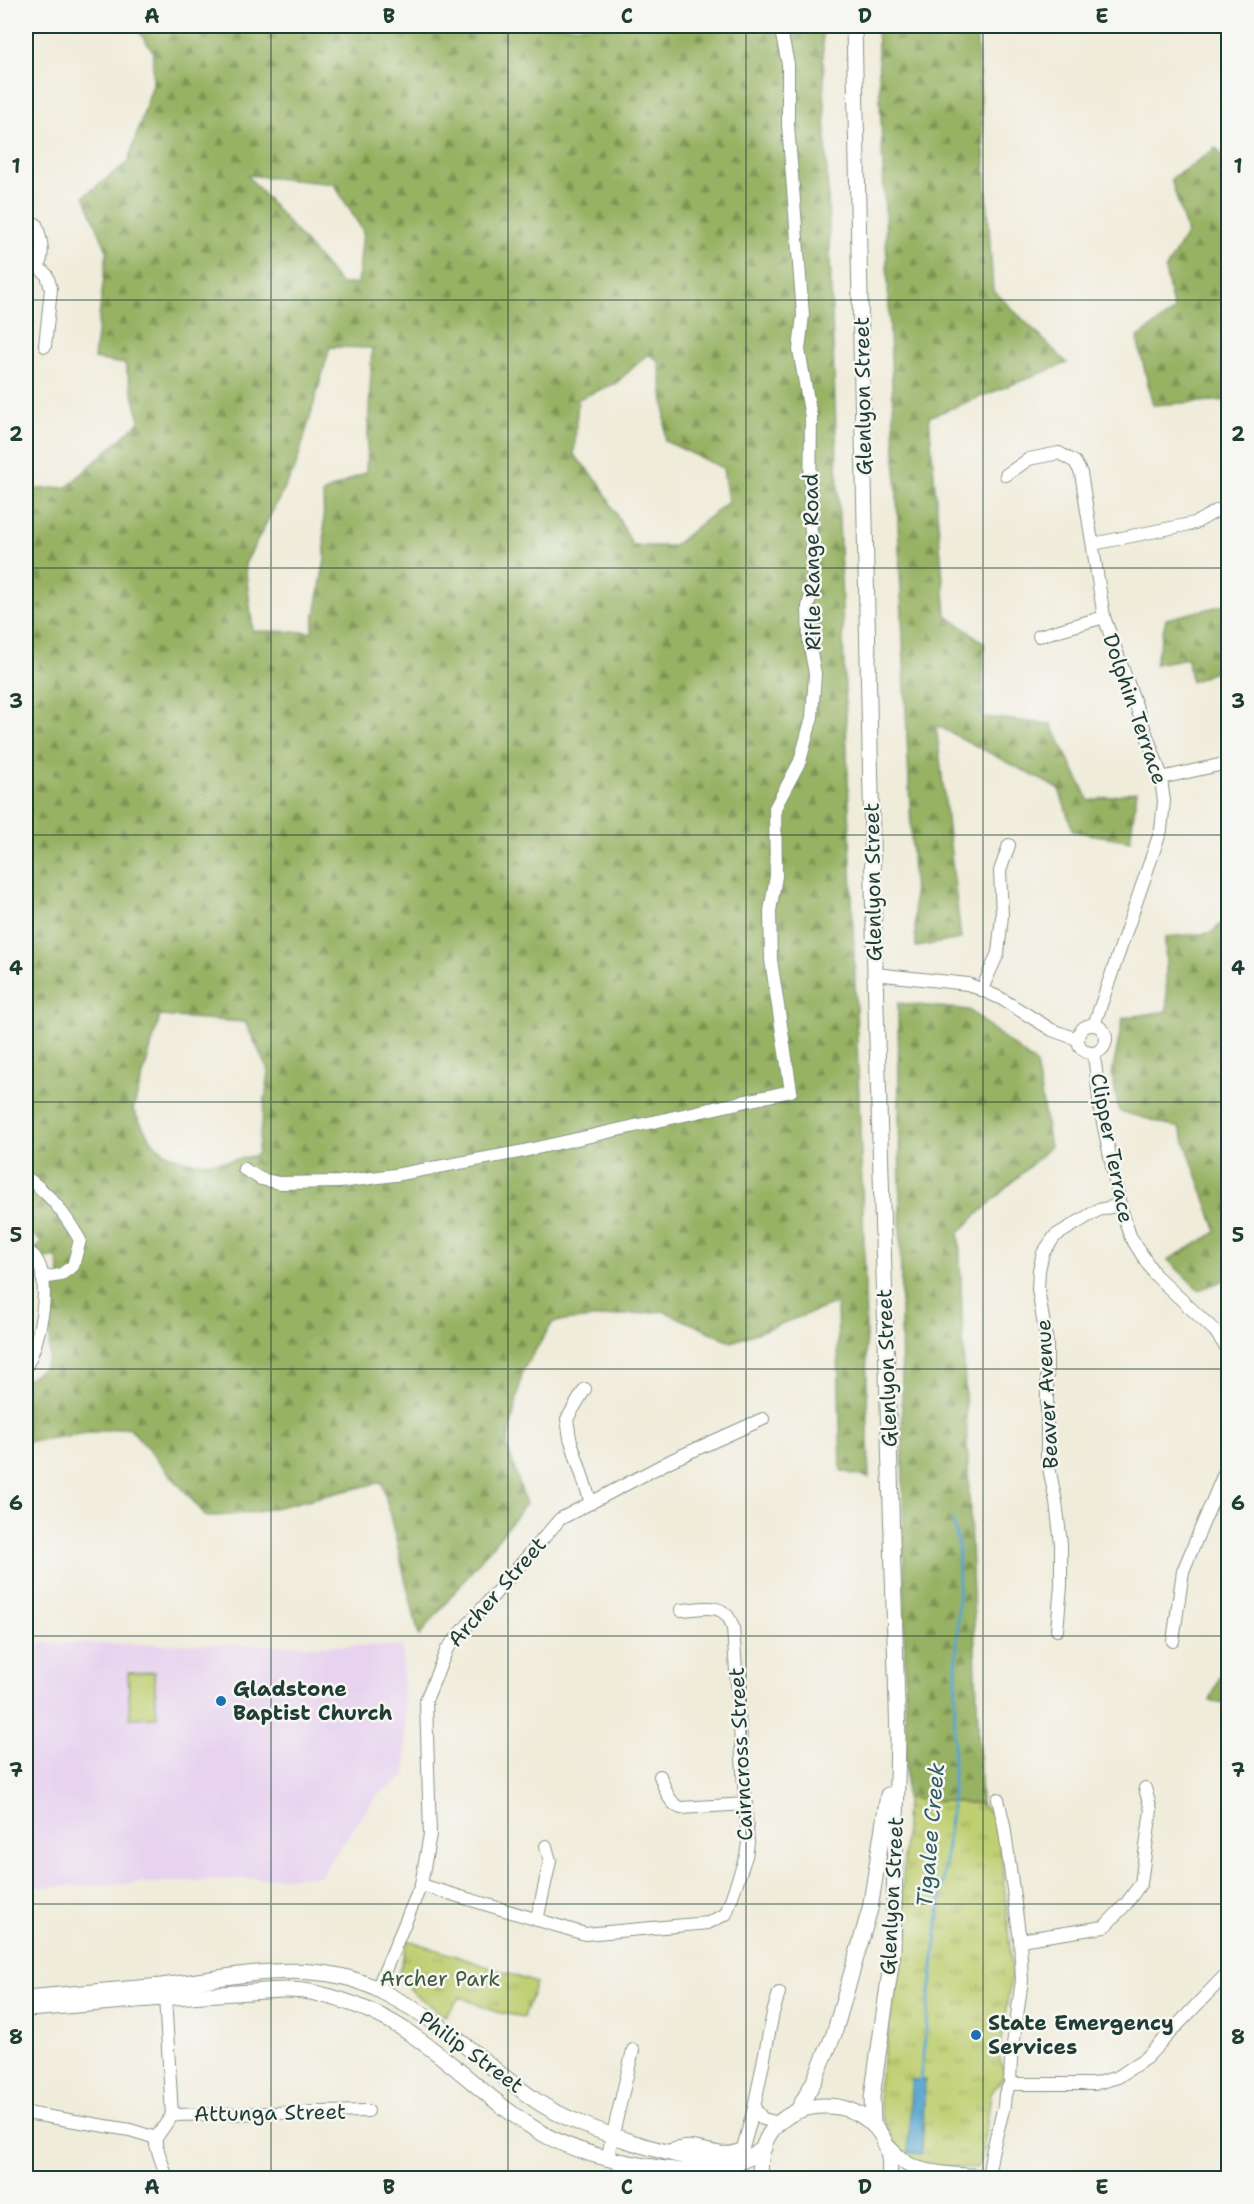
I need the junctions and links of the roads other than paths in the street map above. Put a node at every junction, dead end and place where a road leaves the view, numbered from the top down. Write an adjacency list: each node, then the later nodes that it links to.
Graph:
1 (780, 26): 19 (street, Rifle Range Road)
2 (854, 26): 14 (main road, Glenlyon Street)
3 (36, 224): 4 (street)
4 (32, 267): 5 (street)
5 (45, 346)
6 (1006, 475): 8 (street, Dolphin Terrace)
7 (1218, 510): 8 (street)
8 (1093, 544): 9 (street, Dolphin Terrace)
9 (1104, 617): 10 (street); 12 (street, Dolphin Terrace)
10 (1039, 636)
11 (1228, 764): 12 (street)
12 (1161, 778): 16 (street, Dolphin Terrace)
13 (1009, 845): 15 (street)
14 (875, 974): 15 (street); 33 (main road, Glenlyon Street)
15 (981, 989): 17 (street)
16 (1094, 1025): 17 (street); 18 (street)
17 (1077, 1039): 18 (street)
18 (1094, 1053): 21 (street, Clipper Terrace)
19 (244, 1169)
20 (26, 1177): 23 (street)
21 (1120, 1205): 24 (street, Clipper Terrace); 31 (street, Beaver Avenue)
22 (26, 1250): 23 (street)
23 (42, 1278): 25 (street)
24 (1228, 1350)
25 (26, 1367)
26 (585, 1389): 29 (street)
27 (763, 1419): 29 (street, Archer Street)
28 (1228, 1464): 32 (street)
29 (591, 1503): 39 (street, Archer Street)
30 (681, 1610): 37 (street, Cairncross Street)
31 (1057, 1630)
32 (1173, 1641)
33 (898, 1738): 54 (main road, Glenlyon Street); 59 (main road, Glenlyon Street)
34 (660, 1776): 37 (street)
35 (1145, 1788): 41 (street)
36 (998, 1799): 41 (street)
37 (746, 1804): 40 (street, Cairncross Street)
38 (546, 1846): 40 (street)
39 (422, 1885): 40 (street, Cairncross Street); 44 (street, Archer Street)
40 (537, 1920)
41 (1020, 1940): 52 (street)
42 (1228, 1972): 43 (street)
43 (1218, 1984): 46 (street); 52 (street)
44 (377, 1989): 48 (main road, Philip Street); 50 (main road); 60 (main road, Philip Street)
45 (779, 1993): 53 (street)
46 (1228, 1994)
47 (165, 1997): 49 (main road, Philip Street); 50 (main road, Philip Street); 57 (street)
48 (26, 1998)
49 (26, 2009)
50 (378, 2015): 65 (main road, Philip Street)
51 (633, 2050): 60 (street)
52 (1010, 2084): 70 (street)
53 (754, 2108): 58 (street); 64 (street)
54 (798, 2110): 58 (main road); 59 (main road)
55 (368, 2111): 57 (street, Attunga Street)
56 (26, 2113): 61 (street)
57 (172, 2115): 61 (street)
58 (780, 2123): 63 (main road)
59 (873, 2125): 62 (main road)
60 (612, 2135): 64 (main road, Philip Street); 65 (street)
61 (156, 2138): 66 (street)
62 (885, 2144): 69 (main road); 70 (main road)
63 (764, 2148): 64 (main road, Philip Street); 68 (main road)
64 (666, 2151)
65 (607, 2159): 67 (main road, Philip Street)
66 (165, 2178)
67 (734, 2178)
68 (761, 2178)
69 (889, 2178)
70 (988, 2178): 71 (main road)
71 (1006, 2178)

